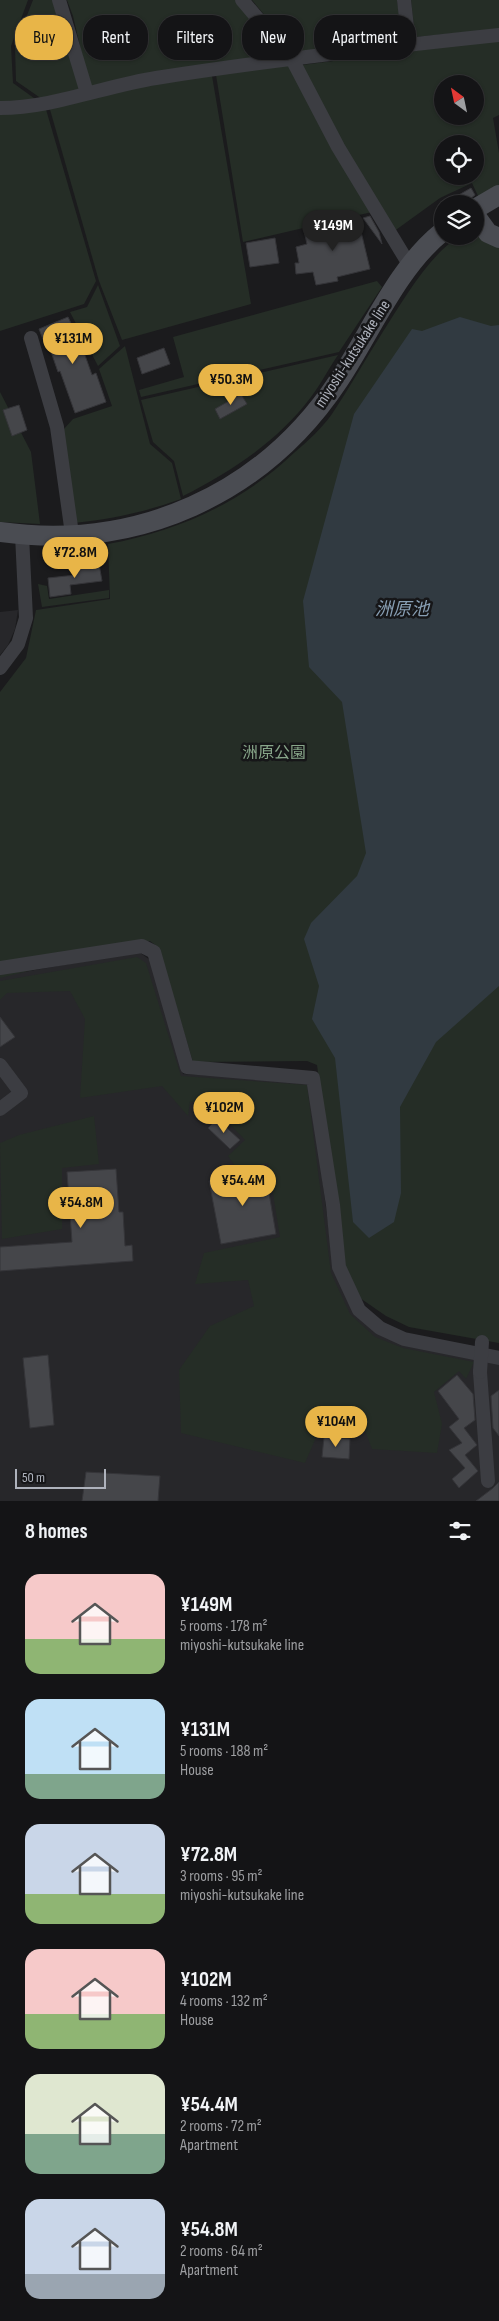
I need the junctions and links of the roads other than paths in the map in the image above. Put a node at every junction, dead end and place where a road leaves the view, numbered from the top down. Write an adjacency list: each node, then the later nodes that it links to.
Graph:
1 (59, 0): 10 (street)
2 (242, 0): 4 (street)
3 (404, 0): 5 (street)
4 (255, 15)
5 (406, 15)
6 (499, 35): 7 (street)
7 (416, 43)
8 (285, 60): 10 (street)
9 (293, 60): 17 (street)
10 (87, 93): 11 (street)
11 (0, 108)
12 (499, 195): 13 (main road)
13 (484, 204)
14 (484, 227): 15 (main road)
15 (499, 238)
16 (434, 240): 17 (main road, miyoshi-kutsukake line)
17 (410, 266): 20 (main road, miyoshi-kutsukake line)
18 (31, 338): 20 (street)
19 (0, 532): 21 (main road, miyoshi-kutsukake line)
20 (72, 534): 21 (main road, miyoshi-kutsukake line)
21 (22, 535): 22 (street)
22 (0, 668)
23 (0, 968): 27 (street)
24 (0, 1065): 25 (street)
25 (0, 1109)
26 (482, 1342): 28 (street, bridge)
27 (499, 1358)
28 (488, 1481)

